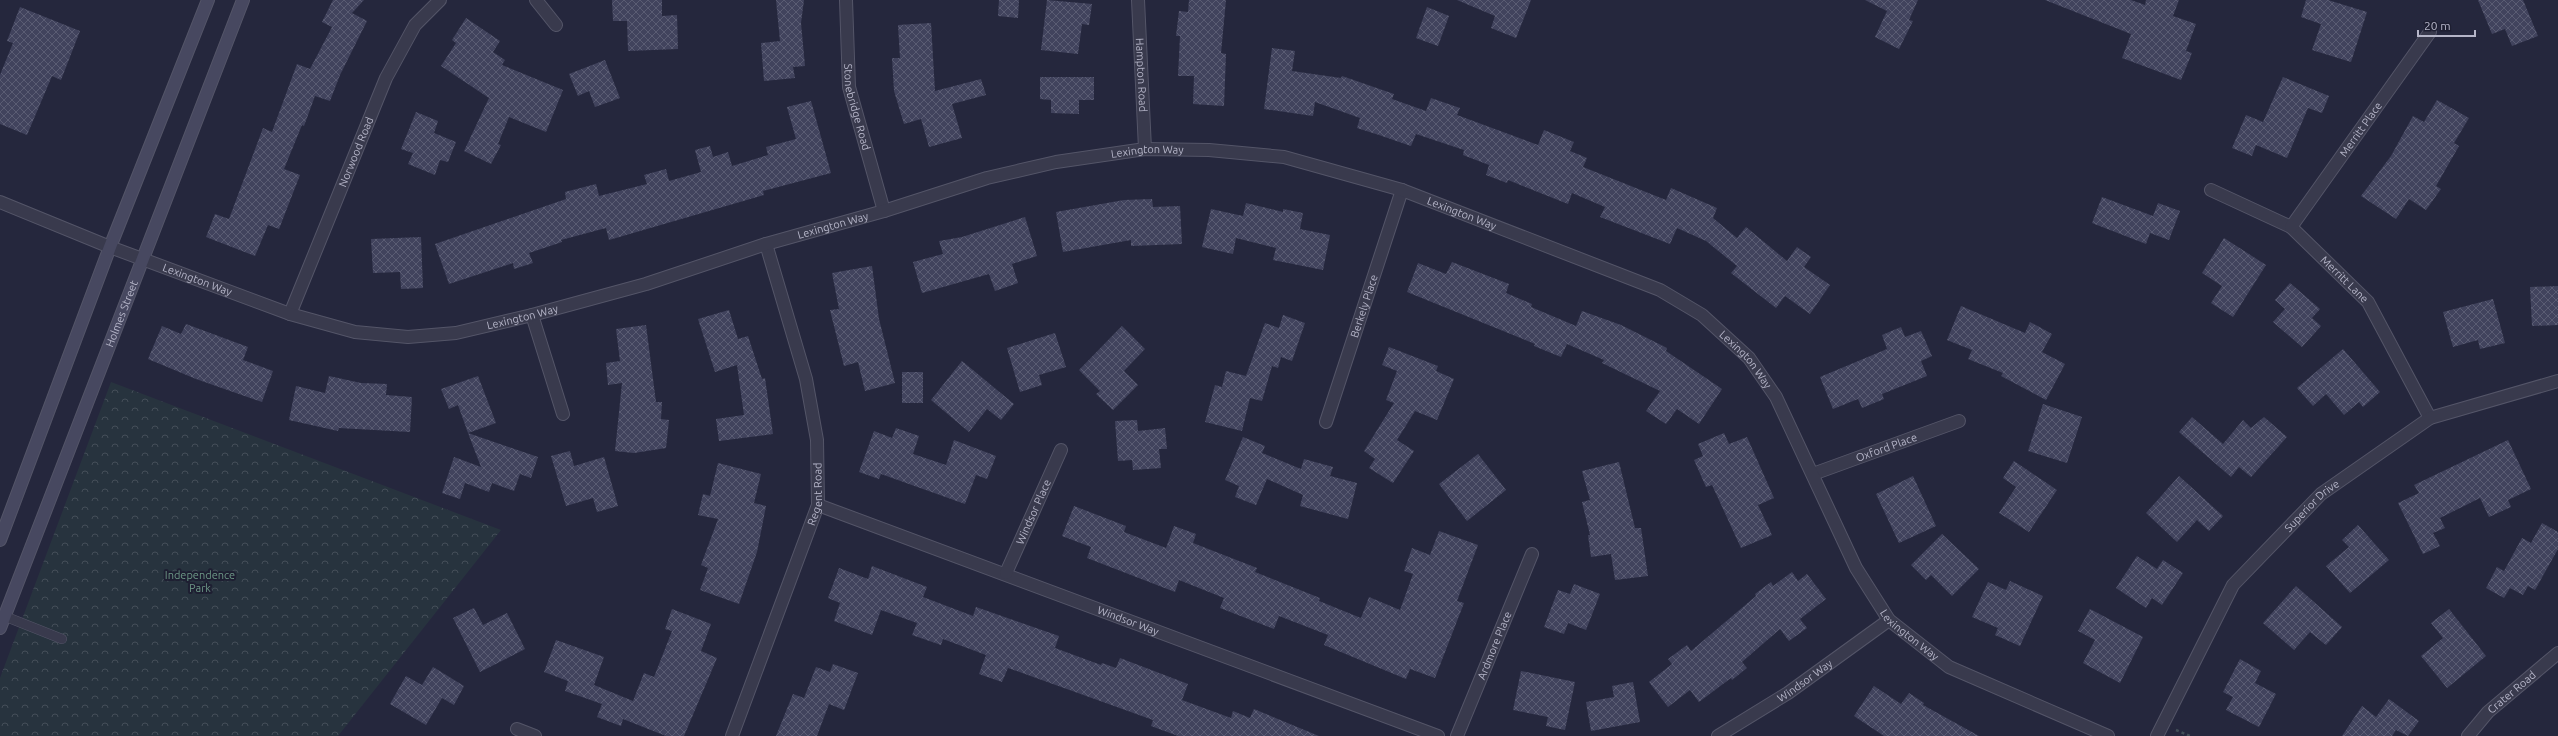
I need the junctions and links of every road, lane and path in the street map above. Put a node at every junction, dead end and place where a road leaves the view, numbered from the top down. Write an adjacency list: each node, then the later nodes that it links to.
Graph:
1 (208, 0): 16 (main road)
2 (243, 0): 17 (main road, Holmes Street)
3 (440, 0): 18 (street, Norwood Road)
4 (536, 0): 7 (street)
5 (846, 0): 13 (street, Stonebridge Road)
6 (1138, 0): 9 (street, Hampton Road)
7 (556, 24)
8 (2430, 32): 14 (street, Merritt Place)
9 (1145, 149): 10 (street, Lexington Way); 13 (street, Lexington Way)
10 (1402, 190): 24 (street, Berkely Place); 26 (street, Lexington Way)
11 (2211, 190): 14 (street, Merritt Lane)
12 (0, 202): 16 (street, Lexington Way)
13 (884, 211): 15 (street, Lexington Way)
14 (2291, 226): 22 (street, Merritt Lane)
15 (766, 244): 19 (street, Lexington Way); 27 (street, Regent Road)
16 (110, 248): 17 (street, Lexington Way); 28 (main road)
17 (142, 260): 18 (street, Lexington Way); 31 (main road, Holmes Street)
18 (290, 314): 19 (street, Lexington Way)
19 (532, 315): 21 (street)
20 (2558, 381): 22 (street, Superior Drive)
21 (563, 414)
22 (2430, 418): 43 (street, Superior Drive)
23 (1959, 421): 26 (street, Oxford Place)
24 (1326, 422)
25 (1061, 450): 30 (street, Windsor Place)
26 (1813, 474): 32 (street, Lexington Way)
27 (818, 504): 30 (street, Windsor Way); 38 (street, Regent Road)
28 (0, 540)
29 (1532, 554): 40 (street, Ardmore Place)
30 (1006, 573): 39 (street, Windsor Way)
31 (4, 616): 33 (main road, Holmes Street); 34 (lane)
32 (1889, 620): 41 (street, Windsor Way); 42 (street, Lexington Way)
33 (0, 628)
34 (62, 639)
35 (2558, 652): 44 (street, Crater Road)
36 (517, 729): 37 (street)
37 (535, 736)
38 (732, 736)
39 (1438, 736)
40 (1457, 736)
41 (1718, 736)
42 (2108, 736)
43 (2157, 736)
44 (2468, 736)

